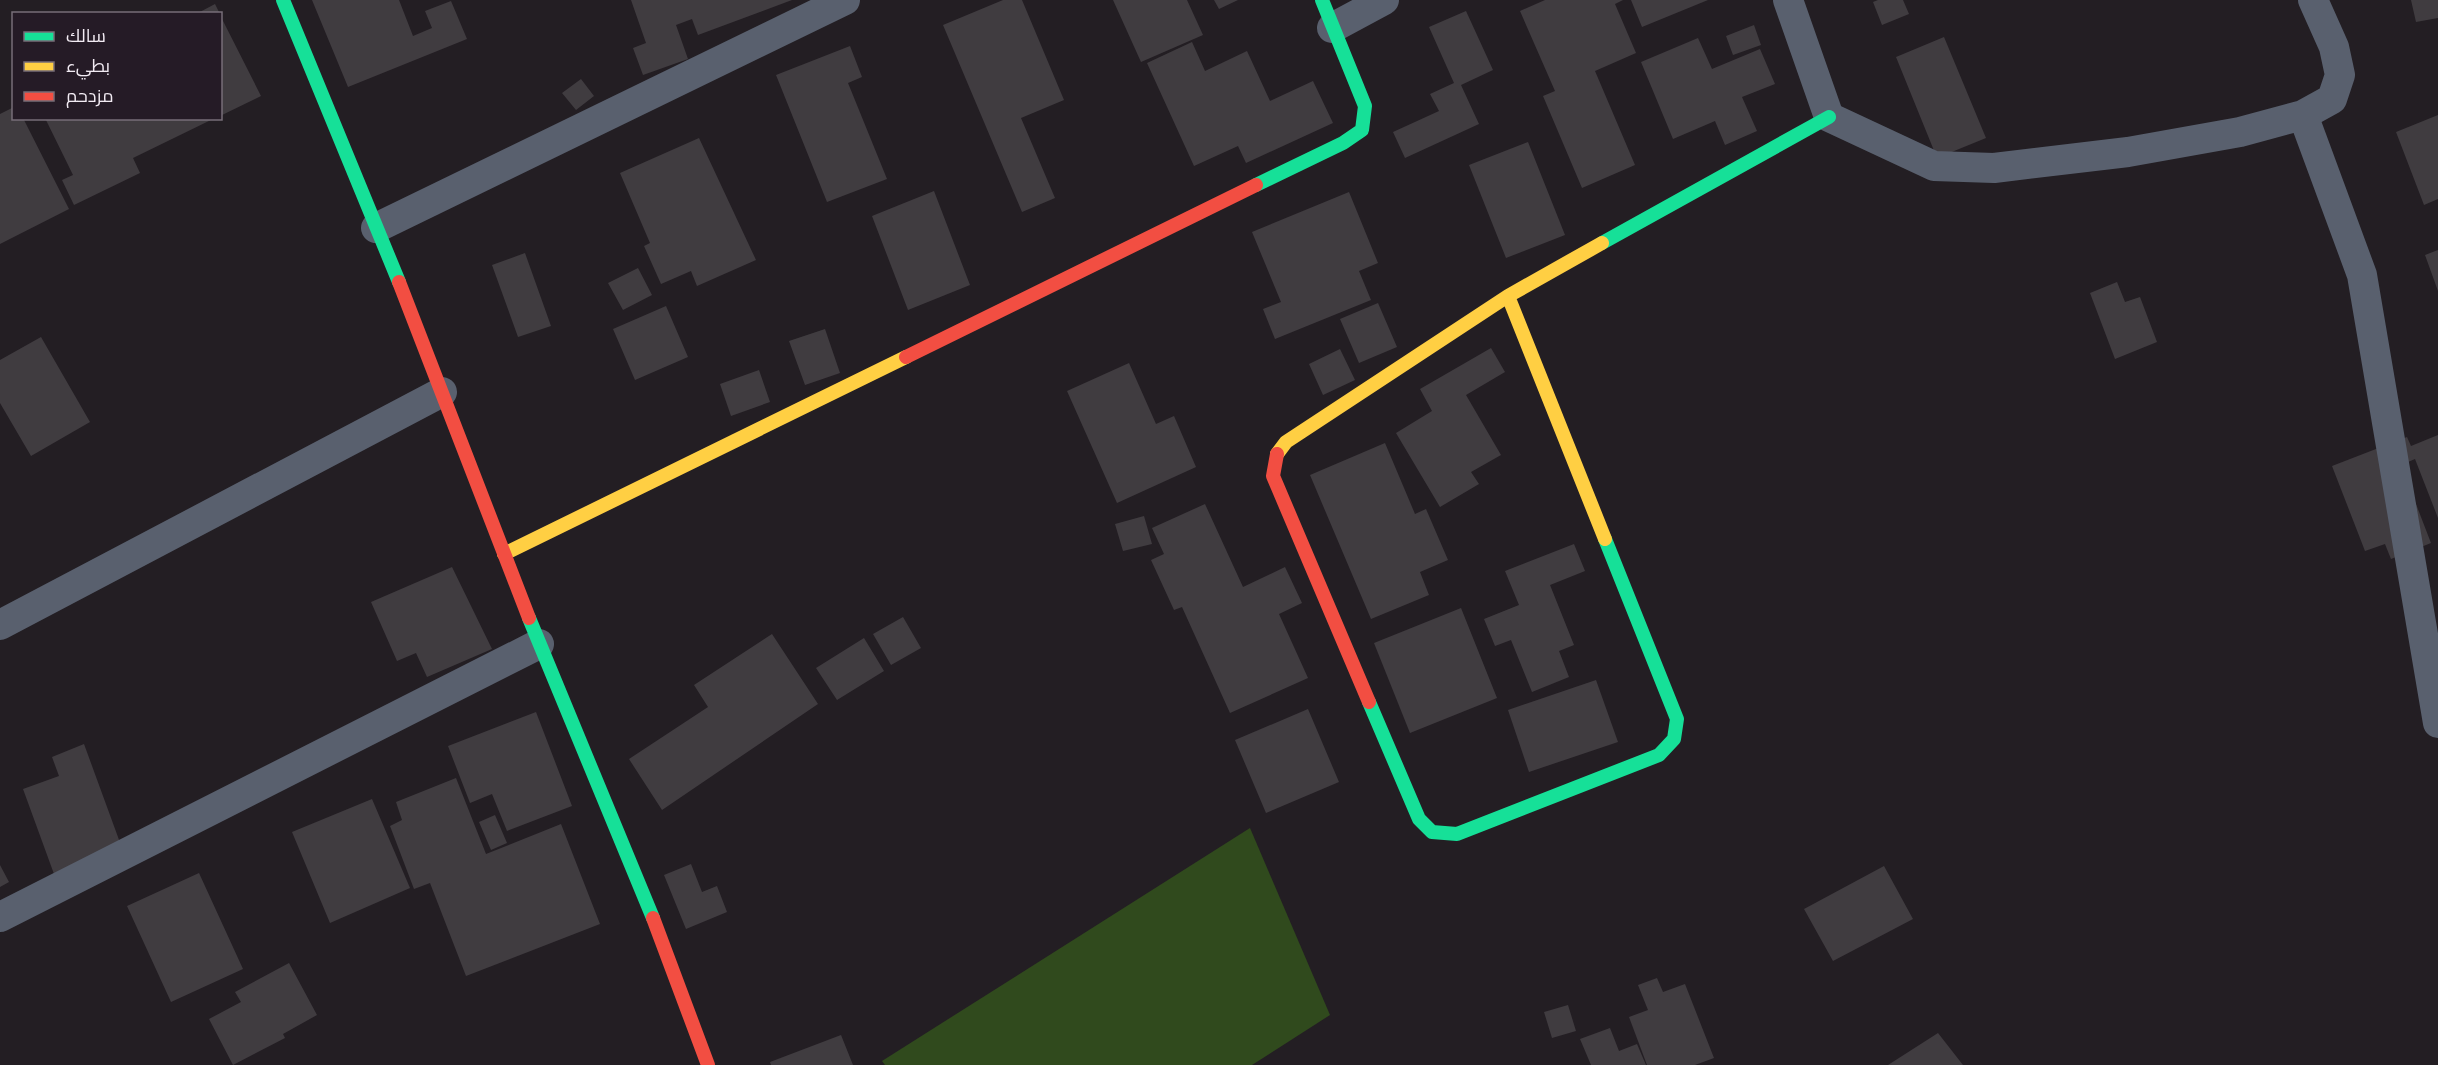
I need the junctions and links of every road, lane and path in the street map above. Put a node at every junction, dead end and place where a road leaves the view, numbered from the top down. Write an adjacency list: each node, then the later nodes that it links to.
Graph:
1 (283, 0): 10 (street)
2 (845, 0): 10 (street)
3 (1322, 0): 7 (street)
4 (1384, 0): 7 (street)
5 (1788, 0): 9 (street)
6 (2313, 0): 8 (street)
7 (1332, 28): 13 (street)
8 (2303, 115): 9 (street); 16 (street)
9 (1829, 117): 11 (street)
10 (376, 228): 12 (street)
11 (1508, 296): 11 (street)
12 (442, 392): 13 (street); 14 (street)
13 (504, 555): 15 (street)
14 (0, 625)
15 (538, 644): 17 (street); 18 (street)
16 (2438, 723)
17 (0, 917)
18 (708, 1065)

